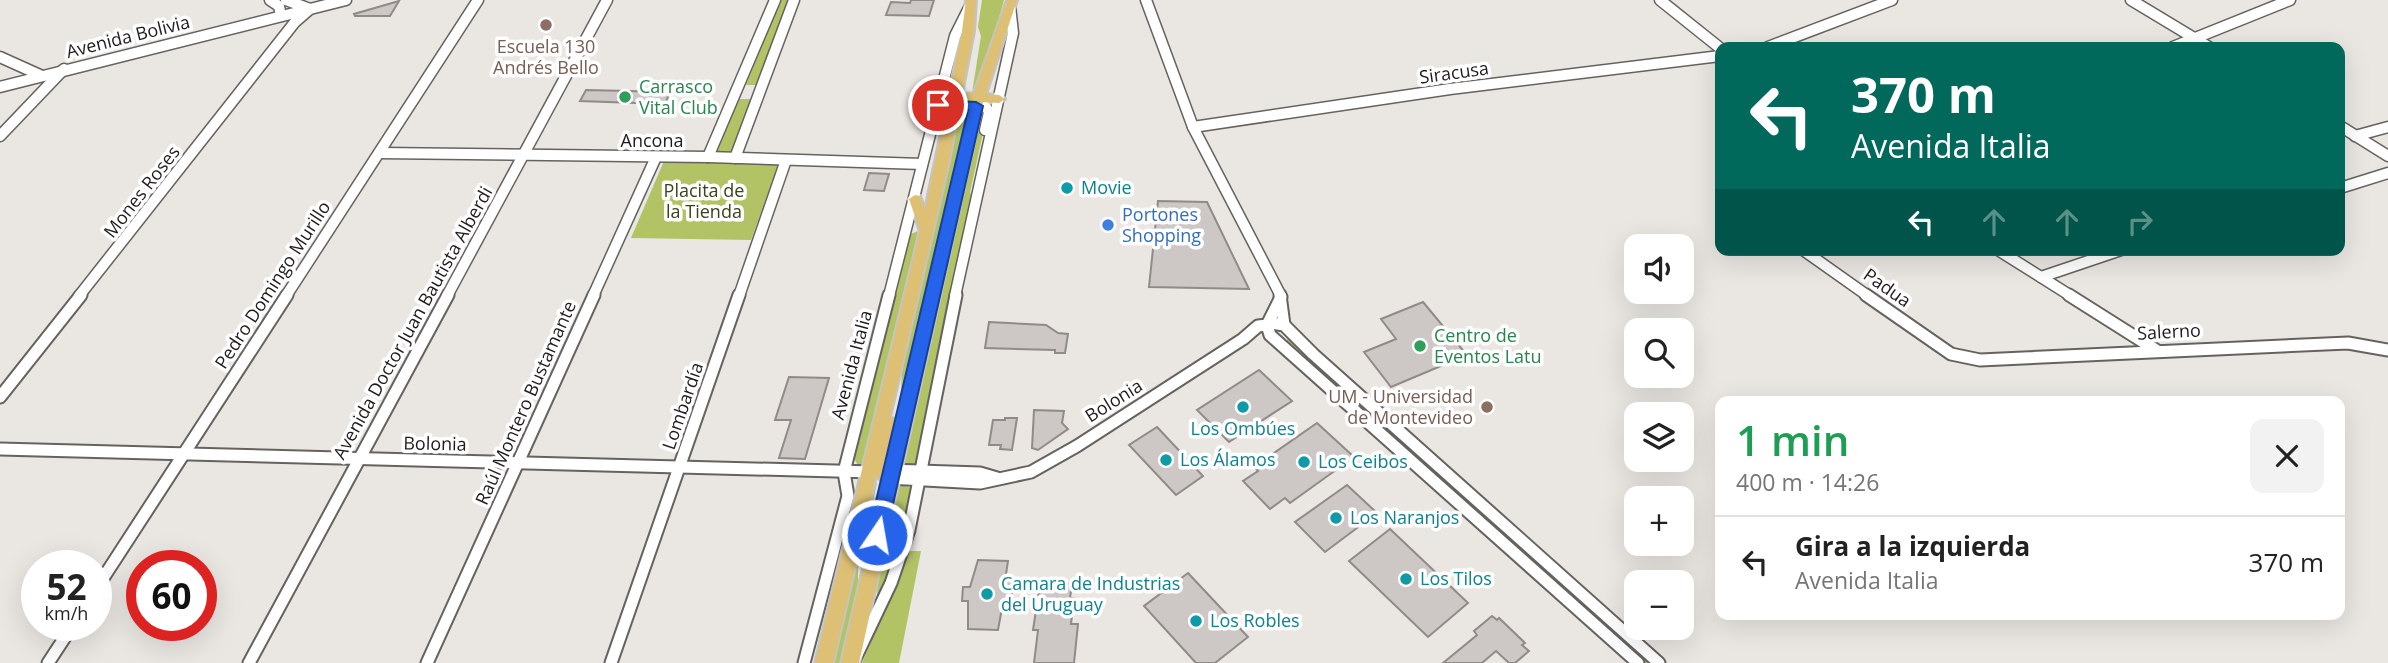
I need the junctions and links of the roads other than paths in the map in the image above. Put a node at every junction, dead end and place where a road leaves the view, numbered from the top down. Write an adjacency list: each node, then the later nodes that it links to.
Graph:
1 (270, 0): 16 (street)
2 (286, 0): 15 (street)
3 (478, 0): 39 (street, Pedro Domingo Murillo)
4 (607, 0): 40 (street, Avenida Doctor Juan Bautista Alberdi)
5 (775, 0): 28 (street)
6 (794, 0): 29 (street)
7 (1660, 0): 22 (street)
8 (1892, 0): 19 (street)
9 (2131, 0): 18 (street)
10 (2290, 0): 18 (street)
11 (337, 1): 15 (street, Avenida Bolivia)
12 (971, 3): 17 (main road, Avenida Italia); 32 (street, Avenida Italia)
13 (1011, 3): 30 (street); 31 (main road)
14 (1150, 3): 34 (street)
15 (310, 9): 16 (street, Avenida Bolivia); 62 (street, Mones Roses)
16 (281, 16): 25 (street, Avenida Bolivia)
17 (968, 31): 31 (main road); 33 (main road, Avenida Italia)
18 (2193, 38): 20 (street); 21 (street)
19 (1781, 42)
20 (2184, 42)
21 (2200, 42)
22 (1715, 44)
23 (0, 57): 26 (street)
24 (1715, 57): 34 (street, Siracusa)
25 (64, 69): 26 (street, Avenida Bolivia); 37 (street)
26 (40, 75): 27 (street, Avenida Bolivia)
27 (0, 87)
28 (736, 91): 29 (street); 43 (street)
29 (760, 92): 44 (street)
30 (999, 99): 31 (main road); 49 (street)
31 (977, 102): 33 (street); 49 (street); 69 (main road)
32 (938, 105): 33 (street); 46 (street, Avenida Italia)
33 (955, 105): 51 (main road, Avenida Italia)
34 (1193, 127): 56 (street)
35 (2388, 127): 38 (street)
36 (2345, 129): 38 (street)
37 (0, 136)
38 (2355, 136): 41 (street)
39 (381, 153): 40 (street, Ancona); 64 (street, Pedro Domingo Murillo)
40 (525, 155): 42 (street, Ancona); 65 (street, Avenida Doctor Juan Bautista Alberdi)
41 (2388, 156)
42 (656, 157): 43 (street, Ancona); 66 (street, Raúl Montero Bustamante)
43 (708, 157): 44 (street, Ancona)
44 (735, 158): 45 (street, Ancona)
45 (786, 160): 46 (street, Ancona); 67 (street, Lombardía)
46 (922, 164): 50 (street, Avenida Italia)
47 (2388, 173): 48 (street)
48 (2345, 186)
49 (977, 198): 70 (street)
50 (915, 199): 51 (main road); 68 (street, Avenida Italia)
51 (927, 231): 69 (main road, Avenida Italia)
52 (1812, 256): 61 (street, Padua)
53 (2008, 256): 55 (street)
54 (2103, 256): 55 (street)
55 (2041, 277): 59 (street)
56 (1281, 297): 57 (street); 58 (street)
57 (1285, 327): 58 (street, Bolonia); 83 (street)
58 (1269, 328): 70 (street, Bolonia); 82 (street)
59 (2157, 350): 60 (street, Salerno); 61 (street, Salerno)
60 (2388, 350)
61 (1951, 354)
62 (0, 397)
63 (0, 449): 64 (street, Bolonia)
64 (183, 454): 65 (street, Bolonia); 71 (street, Pedro Domingo Murillo)
65 (358, 460): 66 (street, Bolonia); 76 (street, Avenida Doctor Juan Bautista Alberdi)
66 (518, 463): 67 (street, Bolonia); 77 (street, Raúl Montero Bustamante)
67 (680, 468): 68 (street, Bolonia); 78 (street, Lombardía)
68 (844, 472): 69 (street, Bolonia); 72 (street, Avenida Italia)
69 (882, 473): 70 (street, Bolonia); 73 (main road); 81 (main road)
70 (921, 475): 81 (street)
71 (112, 564)
72 (811, 635): 73 (street); 79 (street, Avenida Italia)
73 (830, 636): 80 (main road)
74 (62, 641): 75 (street)
75 (48, 663)
76 (249, 663)
77 (427, 663)
78 (611, 663)
79 (804, 663)
80 (824, 663)
81 (851, 663)
82 (1638, 663)
83 (1659, 663)

